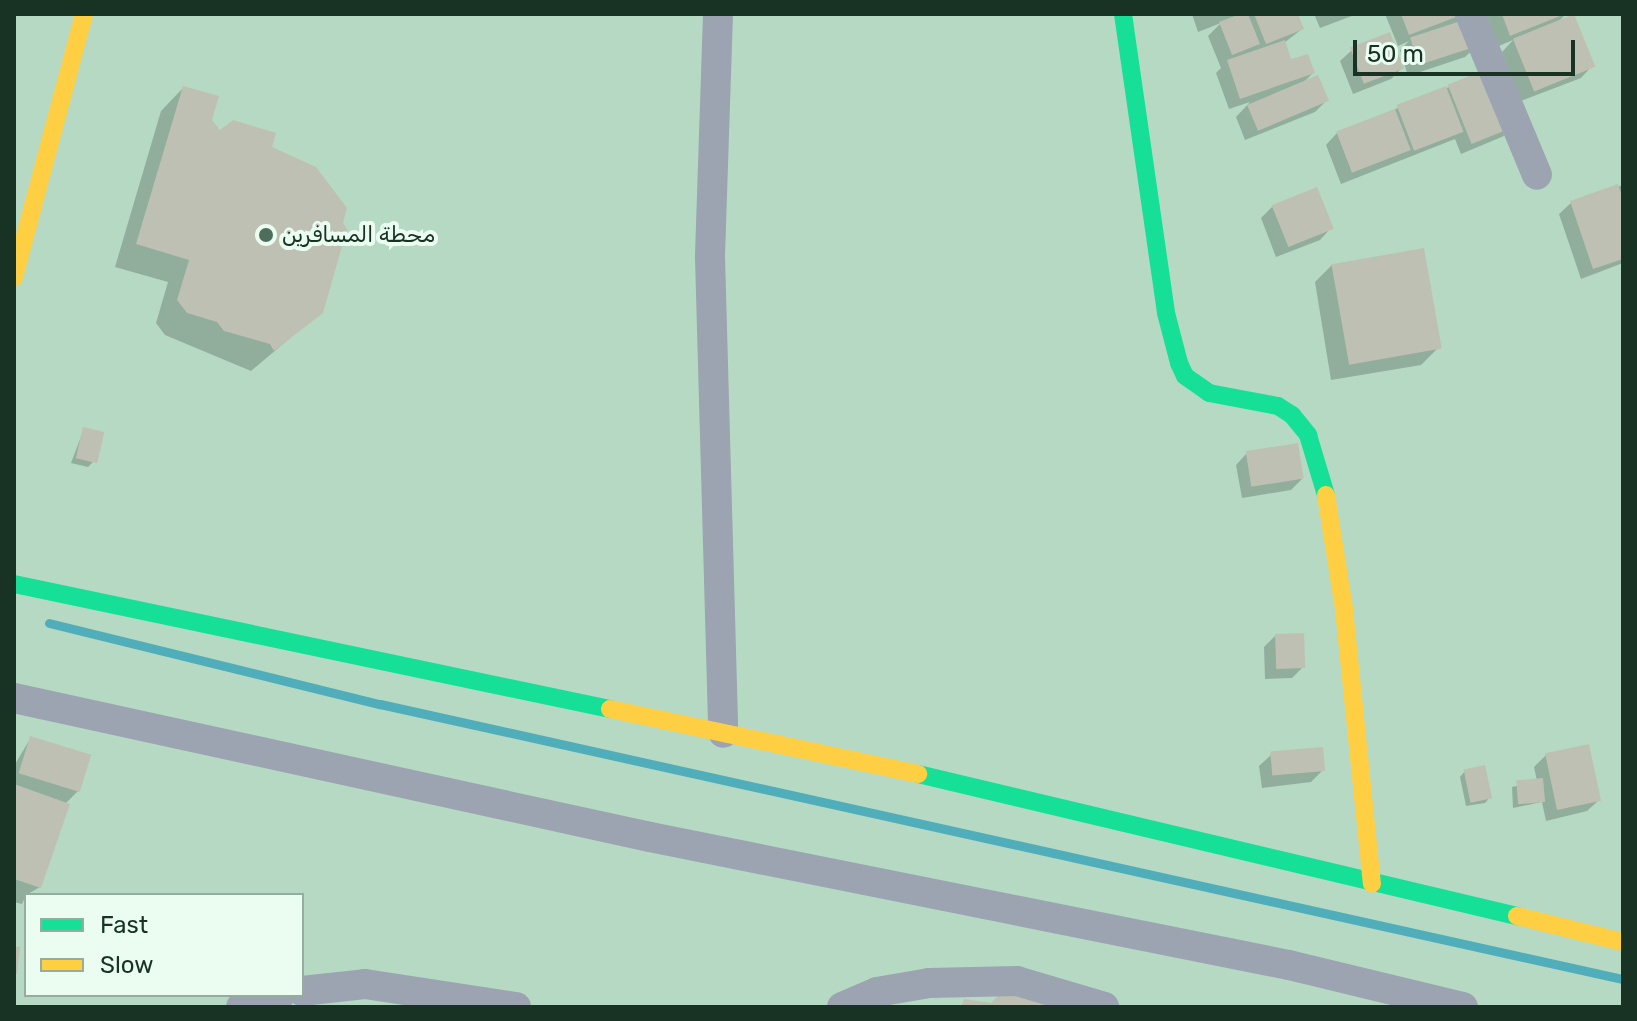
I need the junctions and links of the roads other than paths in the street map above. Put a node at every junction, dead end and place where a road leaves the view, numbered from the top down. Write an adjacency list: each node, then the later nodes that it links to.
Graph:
1 (84, 14): 6 (street)
2 (718, 14): 9 (street)
3 (1123, 14): 10 (street)
4 (1470, 14): 5 (street)
5 (1537, 175)
6 (14, 277)
7 (14, 584): 9 (street)
8 (14, 698): 18 (street)
9 (723, 733): 10 (street)
10 (1372, 884): 11 (street)
11 (1623, 942)
12 (304, 991): 15 (street)
13 (274, 997): 14 (street)
14 (241, 1007)
15 (516, 1007)
16 (842, 1007): 17 (street)
17 (1104, 1007)
18 (1463, 1007)

